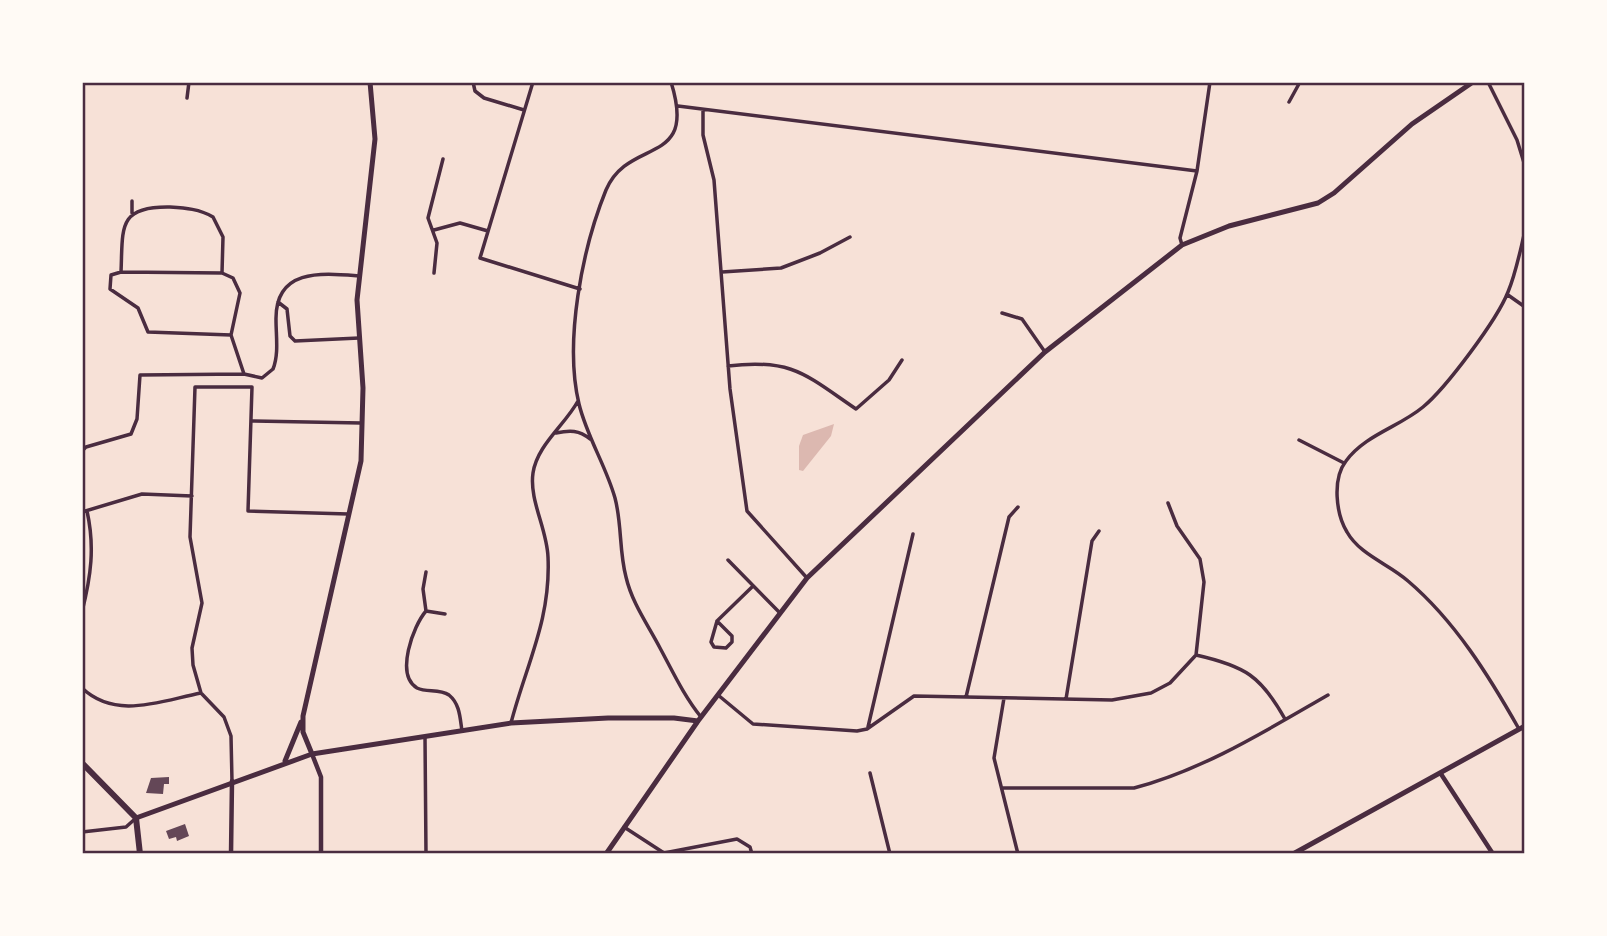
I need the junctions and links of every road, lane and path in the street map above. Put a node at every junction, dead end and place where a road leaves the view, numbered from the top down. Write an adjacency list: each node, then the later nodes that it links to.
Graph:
1 (189, 82): 10 (street)
2 (370, 82): 29 (main road)
3 (473, 82): 13 (street)
4 (533, 82): 13 (street)
5 (671, 82): 12 (street)
6 (1210, 82): 17 (street)
7 (1300, 82): 11 (street)
8 (1473, 82): 24 (main road)
9 (1488, 82): 16 (street)
10 (187, 97)
11 (1289, 102)
12 (678, 106): 14 (street); 30 (street)
13 (524, 110): 21 (street)
14 (703, 110): 17 (street); 26 (street)
15 (443, 159): 20 (street)
16 (1525, 166)
17 (1197, 171): 24 (street)
18 (132, 201): 19 (street)
19 (132, 213): 25 (street); 27 (street)
20 (434, 230): 21 (street); 28 (street)
21 (488, 231): 30 (street)
22 (1525, 231): 31 (street)
23 (850, 237): 26 (street)
24 (1181, 245): 37 (main road)
25 (121, 272): 27 (street); 35 (street)
26 (722, 272): 39 (street)
27 (222, 273): 35 (street)
28 (433, 273)
29 (359, 276): 32 (street); 36 (main road)
30 (580, 289): 41 (street)
31 (1507, 295): 33 (street); 48 (street)
32 (278, 302): 36 (street); 40 (street)
33 (1525, 307)
34 (1002, 313): 37 (street)
35 (232, 335): 40 (street)
36 (359, 338): 43 (main road)
37 (1045, 352): 58 (main road)
38 (902, 360): 39 (street)
39 (728, 366): 58 (street)
40 (244, 374): 47 (street)
41 (578, 401): 44 (street); 45 (street)
42 (251, 421): 43 (street); 49 (street); 53 (street)
43 (362, 424): 53 (main road)
44 (554, 434): 45 (street); 76 (street)
45 (590, 439): 74 (street)
46 (1300, 440): 48 (street)
47 (84, 448)
48 (1344, 463): 77 (street)
49 (192, 496): 52 (street); 67 (street)
50 (1168, 503): 65 (street)
51 (1018, 507): 70 (street)
52 (85, 511): 61 (street)
53 (350, 514): 73 (main road)
54 (1099, 531): 72 (street)
55 (913, 534): 78 (street)
56 (728, 560): 59 (street)
57 (426, 572): 60 (street)
58 (807, 578): 62 (main road)
59 (752, 587): 62 (street); 64 (street)
60 (426, 611): 63 (street); 79 (street)
61 (82, 612)
62 (779, 612): 68 (main road)
63 (445, 614)
64 (717, 621): 64 (street)
65 (1196, 655): 72 (street); 75 (street)
66 (82, 688): 67 (street)
67 (201, 693): 86 (street)
68 (717, 695): 74 (main road); 78 (street)
69 (1328, 695): 75 (street)
70 (966, 696): 71 (street); 78 (street)
71 (1004, 698): 72 (street); 87 (street)
72 (1066, 699)
73 (303, 716): 81 (main road); 82 (main road)
74 (699, 719): 76 (main road); 89 (main road)
75 (1285, 719): 87 (street)
76 (511, 723): 79 (main road)
77 (1522, 727): 85 (main road)
78 (867, 729)
79 (461, 731): 80 (main road)
80 (425, 737): 81 (main road); 94 (street)
81 (312, 754): 82 (main road); 93 (street)
82 (285, 762): 86 (main road)
83 (82, 763): 88 (main road)
84 (870, 773): 97 (street)
85 (1441, 774): 99 (main road); 100 (street)
86 (232, 780): 88 (main road); 92 (street)
87 (1002, 788): 98 (street)
88 (136, 818): 90 (street); 91 (main road)
89 (624, 827): 95 (main road); 96 (street)
90 (82, 832)
91 (140, 854)
92 (231, 854)
93 (321, 854)
94 (426, 854)
95 (606, 854)
96 (752, 854)
97 (890, 854)
98 (1018, 854)
99 (1293, 854)
100 (1493, 854)

